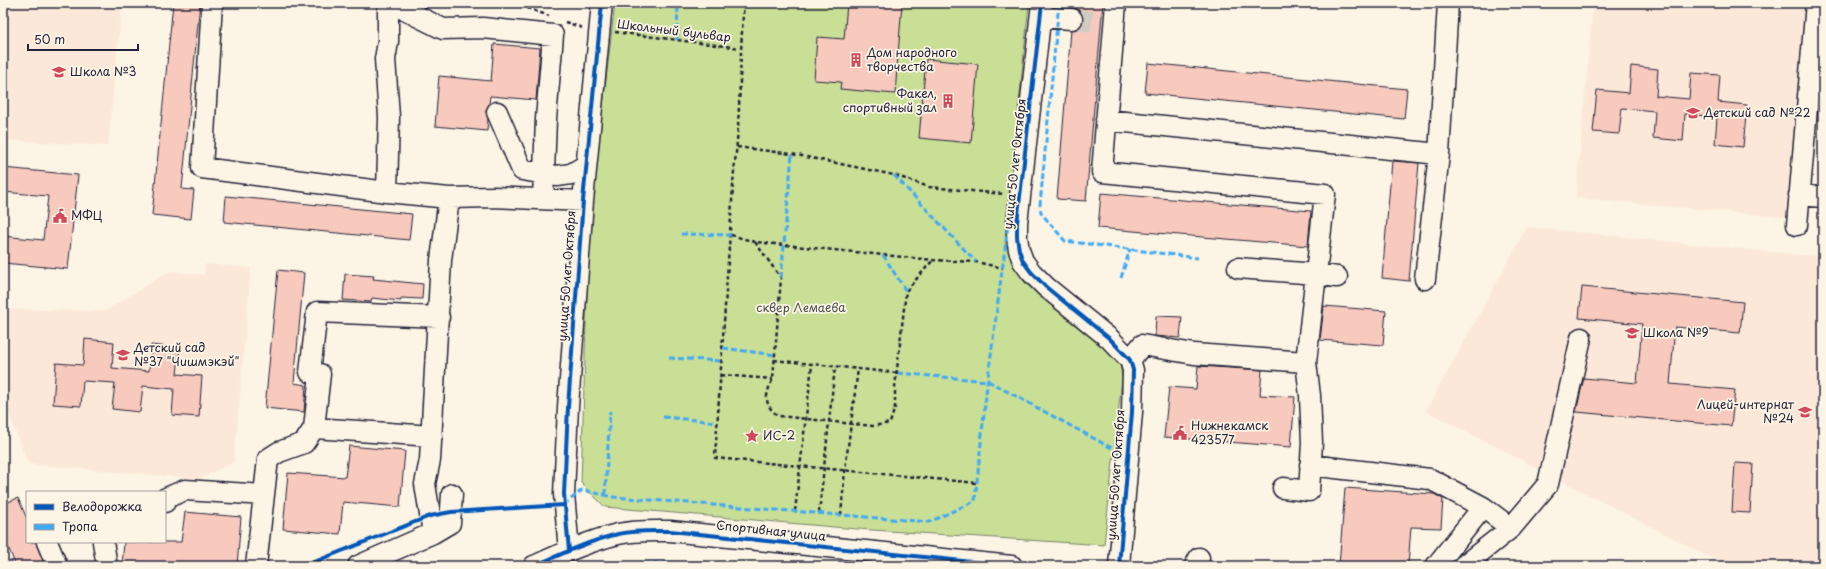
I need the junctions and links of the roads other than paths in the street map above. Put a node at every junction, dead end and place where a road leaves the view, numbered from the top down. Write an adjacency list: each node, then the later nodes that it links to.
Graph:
1 (212, 3): 16 (street)
2 (388, 3): 16 (street)
3 (395, 3): 15 (street)
4 (602, 3): 14 (street, улица 50 лет Октября)
5 (1116, 3): 12 (street)
6 (1448, 3): 13 (street)
7 (1816, 3): 10 (street)
8 (1042, 10): 9 (street); 29 (street, улица 50 лет Октября)
9 (1072, 19)
10 (1818, 28): 17 (street)
11 (497, 112): 15 (street)
12 (1106, 120): 13 (street); 24 (street)
13 (1439, 154): 26 (street)
14 (586, 165): 15 (street); 21 (street, улица 50 лет Октября)
15 (544, 174): 20 (street)
16 (387, 192): 19 (street)
17 (1799, 195): 18 (street); 22 (street)
18 (1823, 197)
19 (449, 198): 20 (street); 27 (street)
20 (543, 199): 21 (street)
21 (583, 201): 43 (street, улица 50 лет Октября)
22 (1797, 225)
23 (1238, 268): 24 (street)
24 (1316, 274): 25 (street); 30 (street)
25 (1337, 277)
26 (1425, 280)
27 (438, 317): 31 (street); 32 (street)
28 (1581, 338): 39 (street)
29 (1130, 360): 30 (street); 50 (street, улица 50 лет Октября)
30 (1306, 362): 33 (street)
31 (314, 428): 32 (street); 36 (street)
32 (432, 436): 40 (street)
33 (1310, 465): 34 (street); 38 (street)
34 (1283, 488)
35 (452, 494): 40 (street)
36 (264, 495): 37 (street); 47 (street)
37 (166, 498)
38 (1483, 507): 39 (street); 51 (street)
39 (1511, 528): 52 (street)
40 (433, 533): 44 (street)
41 (48, 543): 45 (street)
42 (103, 543): 46 (street)
43 (569, 551): 48 (street, Спортивная улица); 49 (street, Спортивная улица)
44 (372, 564)
45 (57, 566)
46 (107, 566)
47 (256, 566)
48 (534, 566)
49 (1012, 566)
50 (1119, 566)
51 (1436, 566)
52 (1463, 566)

